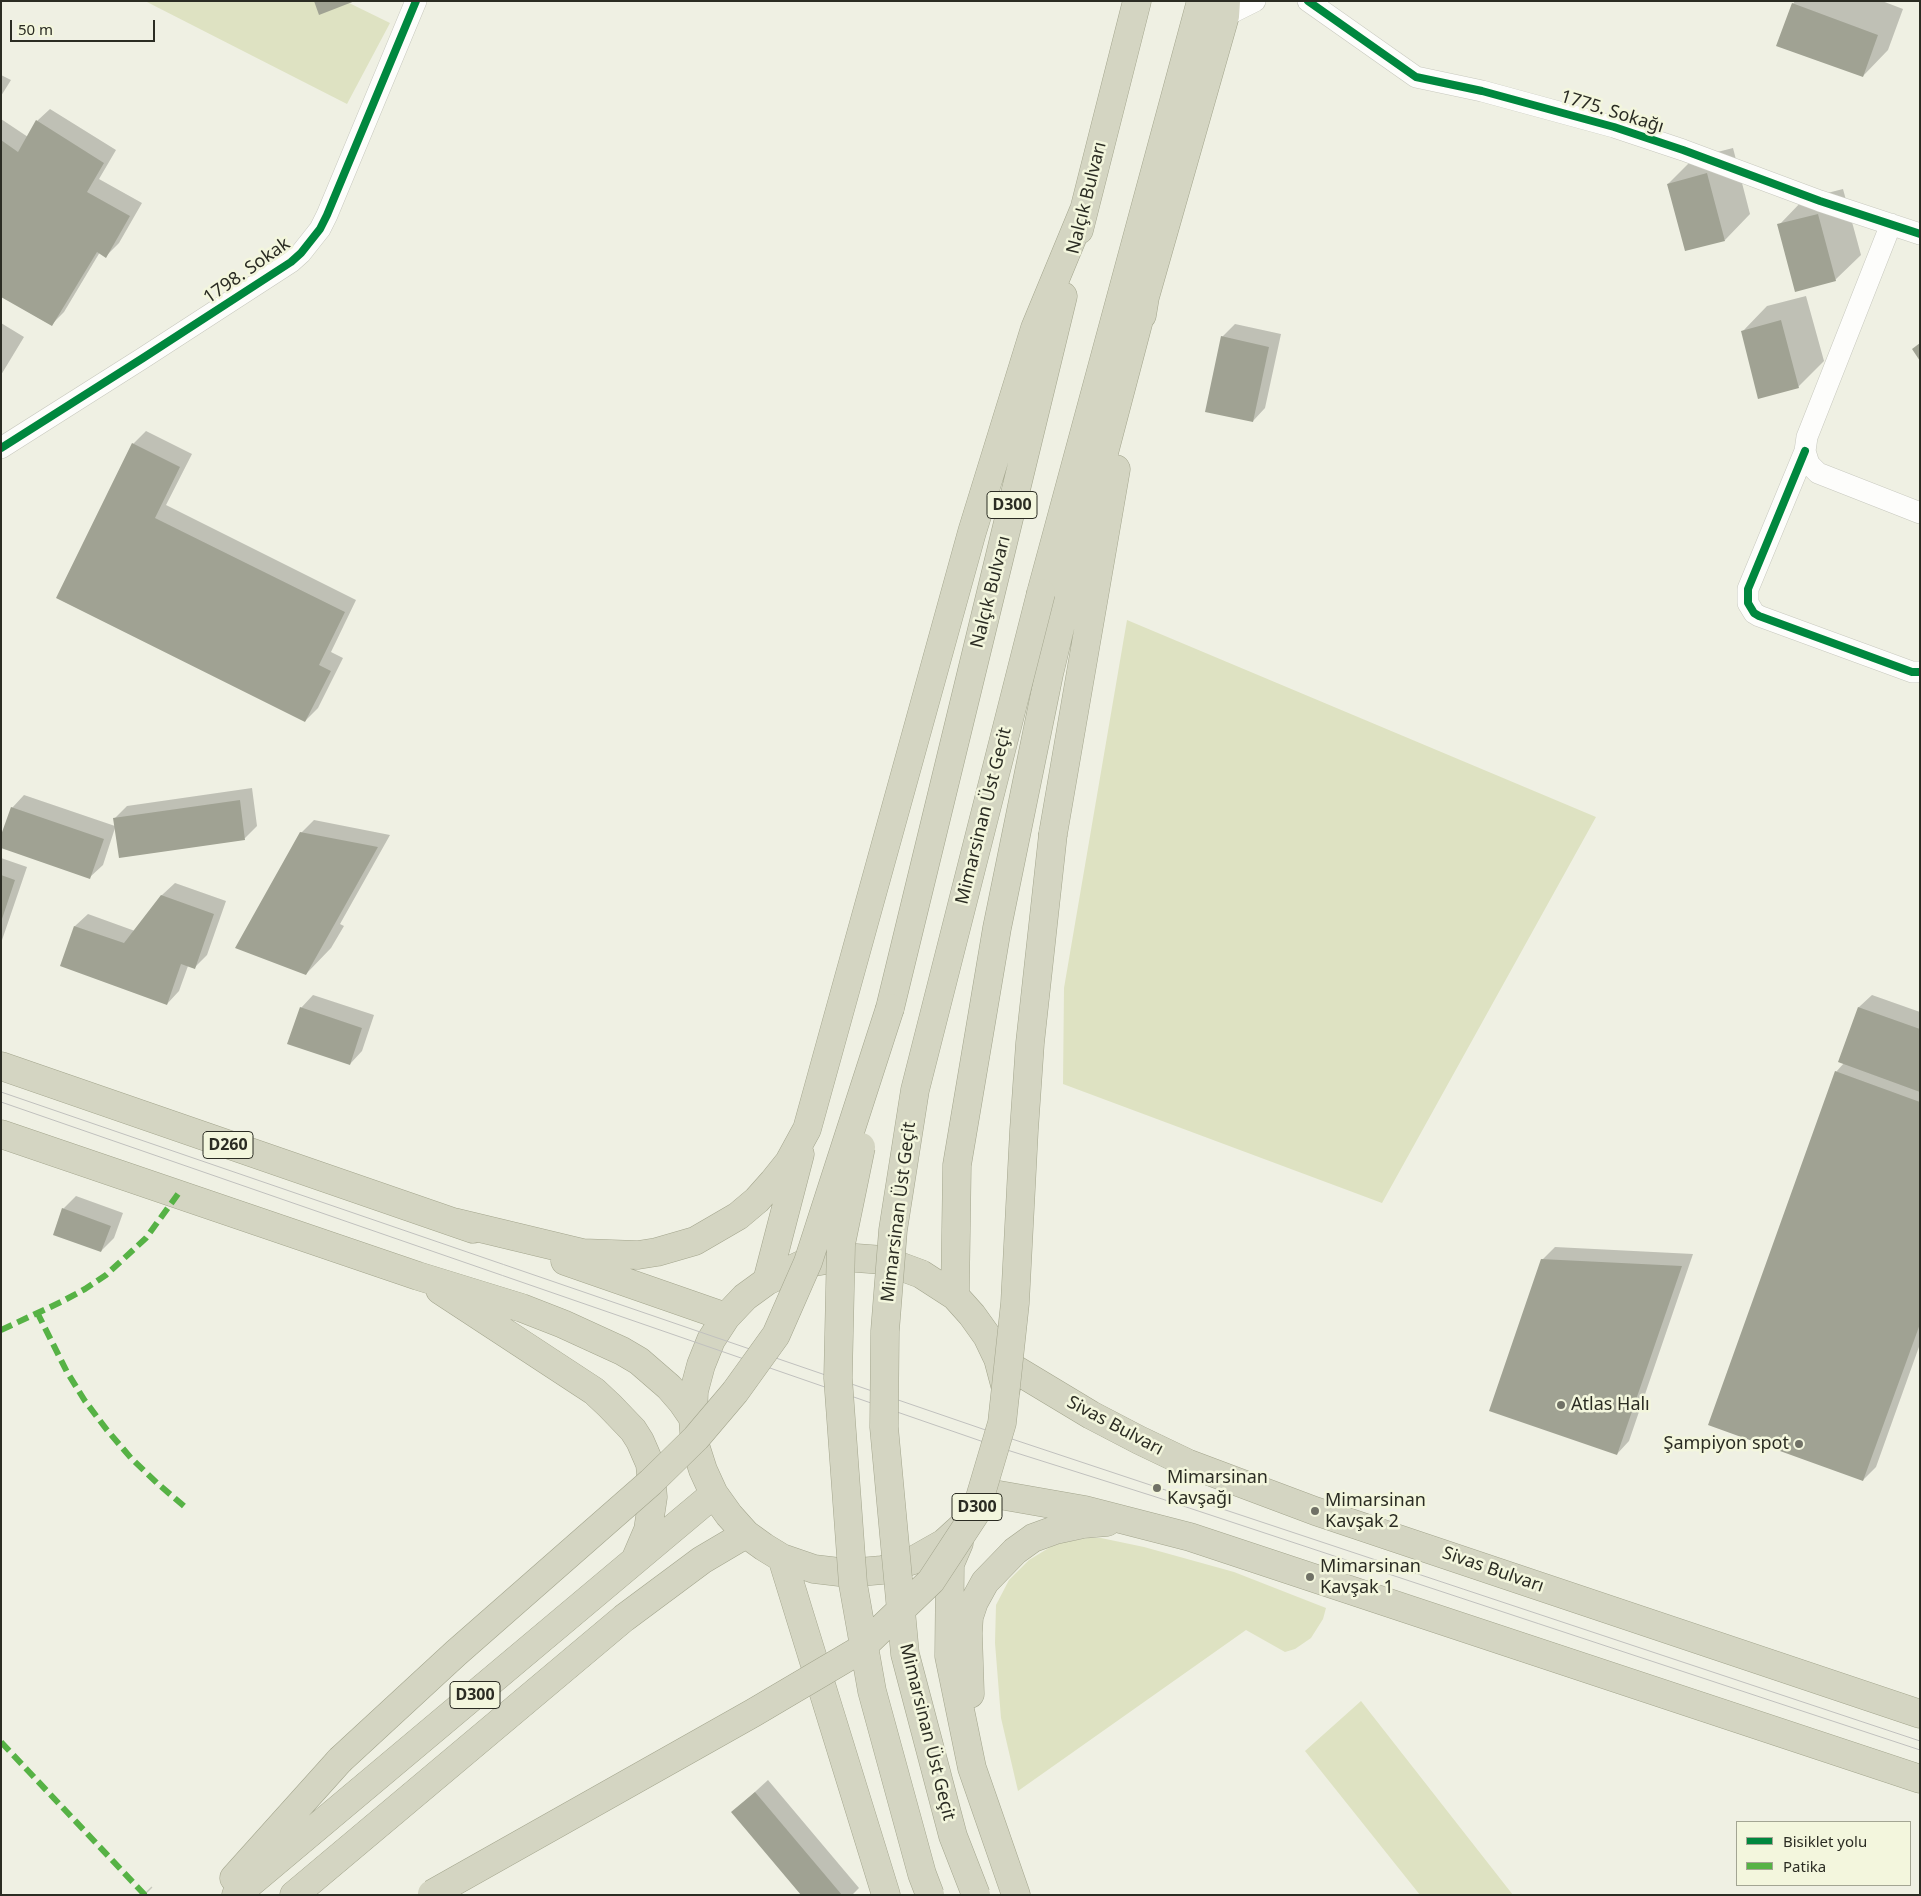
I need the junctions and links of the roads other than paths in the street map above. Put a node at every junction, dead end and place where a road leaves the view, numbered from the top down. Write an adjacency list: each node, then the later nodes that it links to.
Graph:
1 (416, 1): 11 (street, 1798. Sokak)
2 (1137, 1): 7 (highway, Nalçık Bulvarı / D300)
3 (1200, 1): 42 (highway, Mimarsinan Üst Geçit / D300, bridge)
4 (1255, 1): 6 (street)
5 (1308, 1): 8 (street, 1775. Sokağı)
6 (1225, 8): 10 (highway)
7 (1083, 212): 15 (highway, Nalçık Bulvarı / D300); 17 (highway)
8 (1890, 224): 9 (street, 1775. Sokağı); 12 (street)
9 (1920, 234)
10 (1145, 297): 22 (highway); 36 (highway, D300, bridge)
11 (1, 448)
12 (1805, 451): 13 (street); 14 (street)
13 (1920, 513)
14 (1920, 672)
15 (890, 1008): 37 (highway, D300, bridge); 41 (highway, bridge)
16 (1, 1066): 19 (highway, D260)
17 (807, 1129): 19 (highway); 21 (highway)
18 (1, 1134): 20 (highway)
19 (454, 1222): 23 (highway)
20 (418, 1276): 25 (highway); 32 (highway)
21 (767, 1281): 22 (highway); 23 (highway)
22 (955, 1296): 24 (highway)
23 (726, 1317): 25 (highway)
24 (998, 1359): 26 (highway); 33 (highway, Sivas Bulvarı)
25 (693, 1418): 27 (highway)
26 (988, 1493): 28 (highway); 29 (highway)
27 (714, 1494): 30 (highway); 32 (highway, D300)
28 (969, 1520): 31 (highway); 34 (highway)
29 (1138, 1522): 34 (highway); 35 (highway)
30 (746, 1534): 31 (highway); 39 (highway, D300)
31 (782, 1558): 40 (highway)
32 (635, 1561): 38 (highway, D300)
33 (1920, 1714)
34 (972, 1768): 43 (highway)
35 (1920, 1779)
36 (431, 1894)
37 (218, 1895)
38 (236, 1895)
39 (294, 1895)
40 (886, 1895)
41 (930, 1895)
42 (976, 1895)
43 (1016, 1895)

